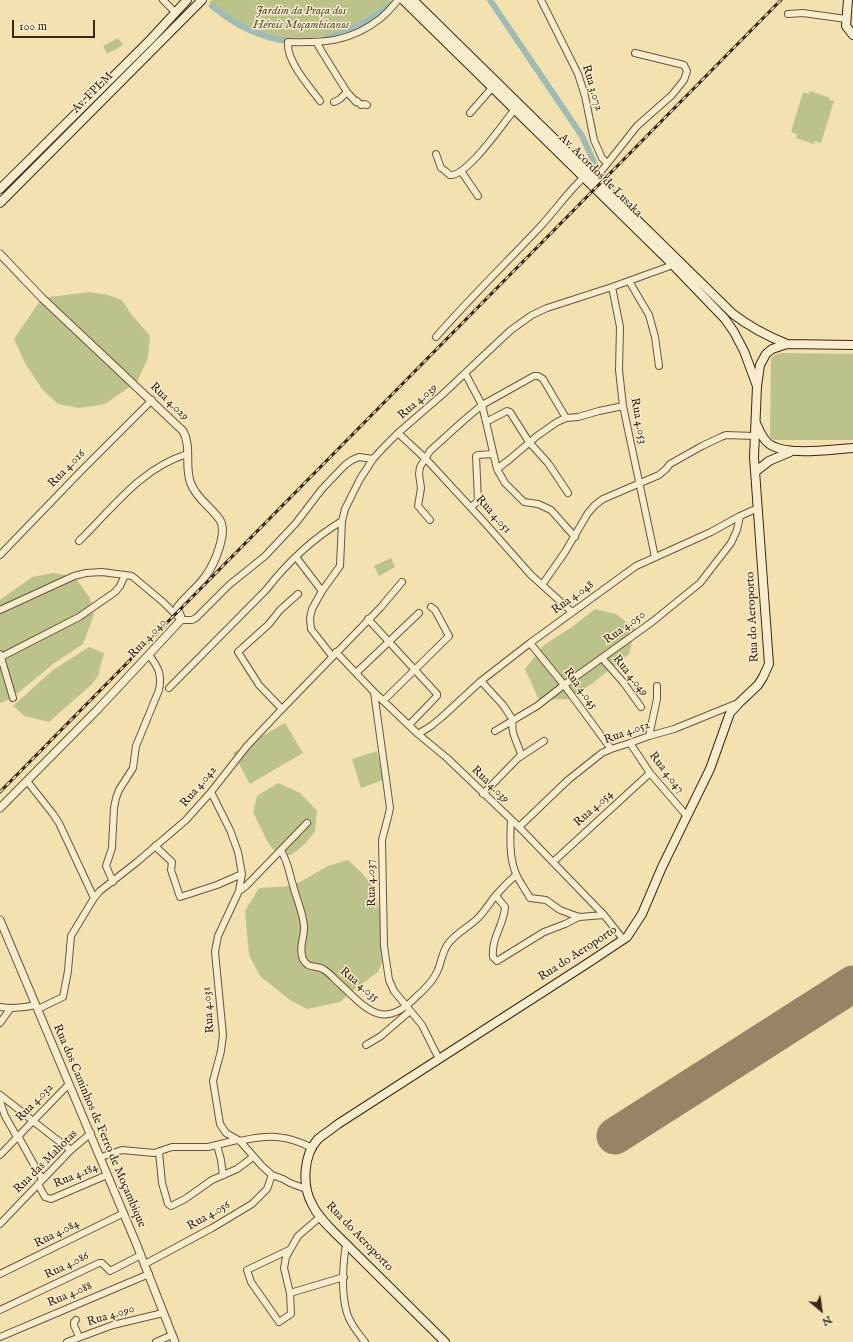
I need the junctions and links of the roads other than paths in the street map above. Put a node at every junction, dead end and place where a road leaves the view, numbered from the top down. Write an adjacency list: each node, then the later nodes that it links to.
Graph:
1 (164, 0): 9 (street)
2 (187, 0): 9 (main road)
3 (202, 0): 29 (main road, Av. FPLM)
4 (398, 0): 13 (street)
5 (403, 0): 15 (main road, Av. Acordos de Lusaka)
6 (413, 0): 26 (main road, Av. Acordos de Lusaka)
7 (541, 0): 23 (street, Rua 3.072)
8 (848, 0): 11 (main road)
9 (175, 12): 27 (main road)
10 (788, 14): 11 (street)
11 (846, 19): 12 (main road)
12 (853, 36)
13 (317, 43): 16 (street); 17 (street)
14 (635, 53): 23 (street)
15 (492, 88): 20 (main road, Av. Acordos de Lusaka); 21 (street)
16 (347, 92): 18 (street); 19 (street)
17 (320, 101)
18 (334, 102)
19 (367, 105)
20 (514, 110): 24 (street); 25 (main road, Av. Acordos de Lusaka)
21 (470, 113)
22 (436, 154): 24 (street)
23 (607, 163): 26 (street)
24 (461, 171): 28 (street)
25 (583, 178): 31 (main road, Av. Acordos de Lusaka); 34 (street)
26 (595, 179): 35 (main road, Av. Acordos de Lusaka)
27 (0, 189)
28 (478, 196)
29 (0, 203)
30 (0, 254): 40 (street, Rua 4.029)
31 (673, 265): 32 (street, Rua 4.039); 39 (main road, Av. Acordos de Lusaka)
32 (629, 281): 33 (street, Rua 4.039); 37 (street)
33 (612, 288): 38 (street, Rua 4.039); 42 (street, Rua 4.053)
34 (436, 337)
35 (787, 344): 36 (main road, Rua do Aeroporto); 39 (main road, Rua do Aeroporto)
36 (853, 345)
37 (659, 366)
38 (465, 373): 41 (street); 46 (street, Rua 4.039)
39 (757, 386): 45 (main road, Rua do Aeroporto)
40 (152, 400): 51 (street, Rua 4.029); 66 (street, Rua 4.016)
41 (482, 405): 43 (street); 44 (street); 54 (street)
42 (623, 406): 43 (street); 57 (street, Rua 4.053)
43 (566, 418): 48 (street)
44 (486, 422): 48 (street); 52 (street)
45 (755, 422): 47 (main road, Rua do Aeroporto); 50 (main road)
46 (398, 433): 53 (street, Rua 4.039); 54 (street, Rua 4.051)
47 (754, 436): 56 (main road, Rua do Aeroporto); 57 (street)
48 (530, 442): 55 (street); 58 (street)
49 (853, 448): 50 (main road)
50 (790, 451): 56 (main road)
51 (187, 454): 65 (street); 79 (street, Rua 4.029)
52 (493, 454): 55 (street); 59 (street)
53 (374, 459): 63 (street, Rua 4.039); 79 (street, Rua 4.040)
54 (426, 459): 59 (street, Rua 4.051); 62 (street)
55 (497, 468): 64 (street)
56 (755, 472): 60 (main road, Rua do Aeroporto)
57 (640, 483): 64 (street); 67 (street, Rua 4.053)
58 (568, 493)
59 (471, 508): 71 (street, Rua 4.051)
60 (758, 508): 61 (street, Rua 4.048); 95 (main road, Rua do Aeroporto)
61 (740, 516): 67 (street, Rua 4.048); 85 (street, Rua 4.050)
62 (430, 520)
63 (342, 521): 68 (street); 72 (street, Rua 4.039)
64 (575, 537): 71 (street)
65 (79, 541)
66 (0, 555)
67 (656, 556): 76 (street, Rua 4.048)
68 (296, 557): 72 (street); 91 (street)
69 (125, 575): 75 (street); 79 (street); 84 (street)
70 (402, 582): 78 (street, Rua 4.042)
71 (542, 585): 76 (street, Rua 4.051)
72 (322, 591): 82 (street, Rua 4.039)
73 (298, 594): 97 (street)
74 (431, 607): 86 (street)
75 (0, 610)
76 (572, 612): 81 (street, Rua 4.048)
77 (419, 613): 80 (street)
78 (368, 619): 80 (street); 82 (street, Rua 4.042)
79 (182, 620): 83 (street, Rua 4.040)
80 (390, 642): 86 (street); 87 (street)
81 (530, 643): 88 (street, Rua 4.048); 89 (street, Rua 4.045)
82 (334, 654): 87 (street, Rua 4.039); 97 (street, Rua 4.042)
83 (149, 655): 108 (street, Rua 4.040); 121 (street)
84 (1, 658): 93 (street)
85 (602, 658): 89 (street, Rua 4.050); 96 (street, Rua 4.049)
86 (415, 669): 94 (street); 99 (street)
87 (356, 673): 92 (street, Rua 4.039)
88 (481, 681): 98 (street); 101 (street, Rua 4.048)
89 (564, 685): 98 (street, Rua 4.050); 105 (street, Rua 4.045)
90 (657, 686): 102 (street)
91 (169, 688)
92 (374, 692): 94 (street, Rua 4.039); 132 (street, Rua 4.037)
93 (13, 698)
94 (383, 701): 99 (street, Rua 4.039)
95 (740, 702): 102 (street, Rua 4.052); 112 (main road, Rua do Aeroporto)
96 (641, 707)
97 (282, 709): 109 (street, Rua 4.042)
98 (513, 720): 100 (street, Rua 4.050); 106 (street)
99 (409, 725): 101 (street, Rua 4.039)
100 (495, 731)
101 (418, 734): 110 (street, Rua 4.039)
102 (649, 736): 104 (street, Rua 4.052)
103 (544, 741): 106 (street)
104 (630, 743): 105 (street, Rua 4.052); 107 (street, Rua 4.047)
105 (611, 749): 115 (street, Rua 4.052)
106 (520, 757): 110 (street)
107 (650, 773): 112 (street, Rua 4.047); 118 (street, Rua 4.054)
108 (27, 781): 111 (street, Rua 4.040); 124 (street)
109 (212, 792): 116 (street, Rua 4.042); 119 (street, Rua 4.031)
110 (483, 794): 113 (street, Rua 4.039)
111 (0, 808)
112 (686, 815): 128 (main road, Rua do Aeroporto)
113 (511, 820): 115 (street, Rua 4.039); 120 (street)
114 (306, 823): 117 (street)
115 (519, 827): 118 (street, Rua 4.039)
116 (155, 846): 119 (street); 121 (street, Rua 4.042)
117 (281, 851): 122 (street); 132 (street, Rua 4.035)
118 (553, 862): 125 (street, Rua 4.039)
119 (242, 874): 122 (street, Rua 4.031)
120 (516, 875): 123 (street); 126 (street)
121 (113, 882): 124 (street, Rua 4.042)
122 (239, 891): 142 (street, Rua 4.031)
123 (496, 896): 126 (street); 132 (street)
124 (94, 898): 130 (street, Rua 4.042)
125 (604, 916): 126 (street); 128 (street, Rua 4.039)
126 (579, 917)
127 (0, 922): 130 (street, Rua dos Caminhos de Ferro de Moçambique)
128 (623, 939): 135 (main road, Rua do Aeroporto)
129 (0, 1007): 131 (street)
130 (37, 1007): 131 (street); 136 (street, Rua dos Caminhos de Ferro de Moçambique)
131 (10, 1009): 133 (street)
132 (408, 1009): 134 (street); 135 (street, Rua 4.037)
133 (0, 1024)
134 (366, 1045)
135 (439, 1059): 144 (main road, Rua do Aeroporto)
136 (68, 1084): 139 (street, Rua 4.032); 140 (street, Rua dos Caminhos de Ferro de Moçambique)
137 (0, 1095): 139 (street)
138 (0, 1101): 141 (street, Rua 4.184)
139 (33, 1120): 141 (street, Rua 4.032); 145 (street)
140 (91, 1133): 145 (street, Rua das Mahotas); 148 (street, Rua dos Caminhos de Ferro de Moçambique)
141 (18, 1137): 147 (street, Rua 4.032); 153 (street, Rua 4.184)
142 (238, 1140): 143 (street); 144 (street); 149 (street, Rua 4.031)
143 (217, 1145): 146 (street); 151 (street)
144 (312, 1148): 154 (main road, Rua do Aeroporto)
145 (71, 1150): 153 (street, Rua das Mahotas)
146 (159, 1152): 148 (street); 151 (street)
147 (0, 1155)
148 (100, 1157): 150 (street, Rua dos Caminhos de Ferro de Moçambique)
149 (253, 1157): 151 (street); 152 (street, Rua 4.031)
150 (108, 1175): 153 (street, Rua 4.184); 155 (street, Rua dos Caminhos de Ferro de Moçambique)
151 (223, 1175)
152 (272, 1175): 154 (street, Rua 4.031); 161 (street, Rua 4.056)
153 (40, 1181): 157 (street, Rua das Mahotas)
154 (306, 1189): 156 (main road, Rua do Aeroporto)
155 (124, 1213): 160 (street, Rua dos Caminhos de Ferro de Moçambique); 162 (street, Rua 4.084)
156 (320, 1216): 158 (main road, Rua do Aeroporto); 159 (street)
157 (0, 1224)
158 (346, 1244): 164 (street); 175 (main road, Rua do Aeroporto)
159 (289, 1250): 165 (street); 165 (street)
160 (141, 1255): 161 (street, Rua dos Caminhos de Ferro de Moçambique); 166 (street, Rua 4.086)
161 (145, 1264): 163 (street, Rua dos Caminhos de Ferro de Moçambique)
162 (0, 1274)
163 (149, 1274): 167 (street, Rua dos Caminhos de Ferro de Moçambique); 169 (street, Rua 4.088)
164 (344, 1277): 165 (street); 174 (street)
165 (290, 1293)
166 (0, 1310)
167 (163, 1313): 170 (street, Rua 4.090); 171 (street, Rua dos Caminhos de Ferro de Moçambique)
168 (76, 1320): 170 (street)
169 (0, 1337)
170 (79, 1338): 172 (street, Rua 4.090)
171 (174, 1339): 173 (street)
172 (67, 1342)
173 (156, 1342)
174 (365, 1342)
175 (445, 1342)

